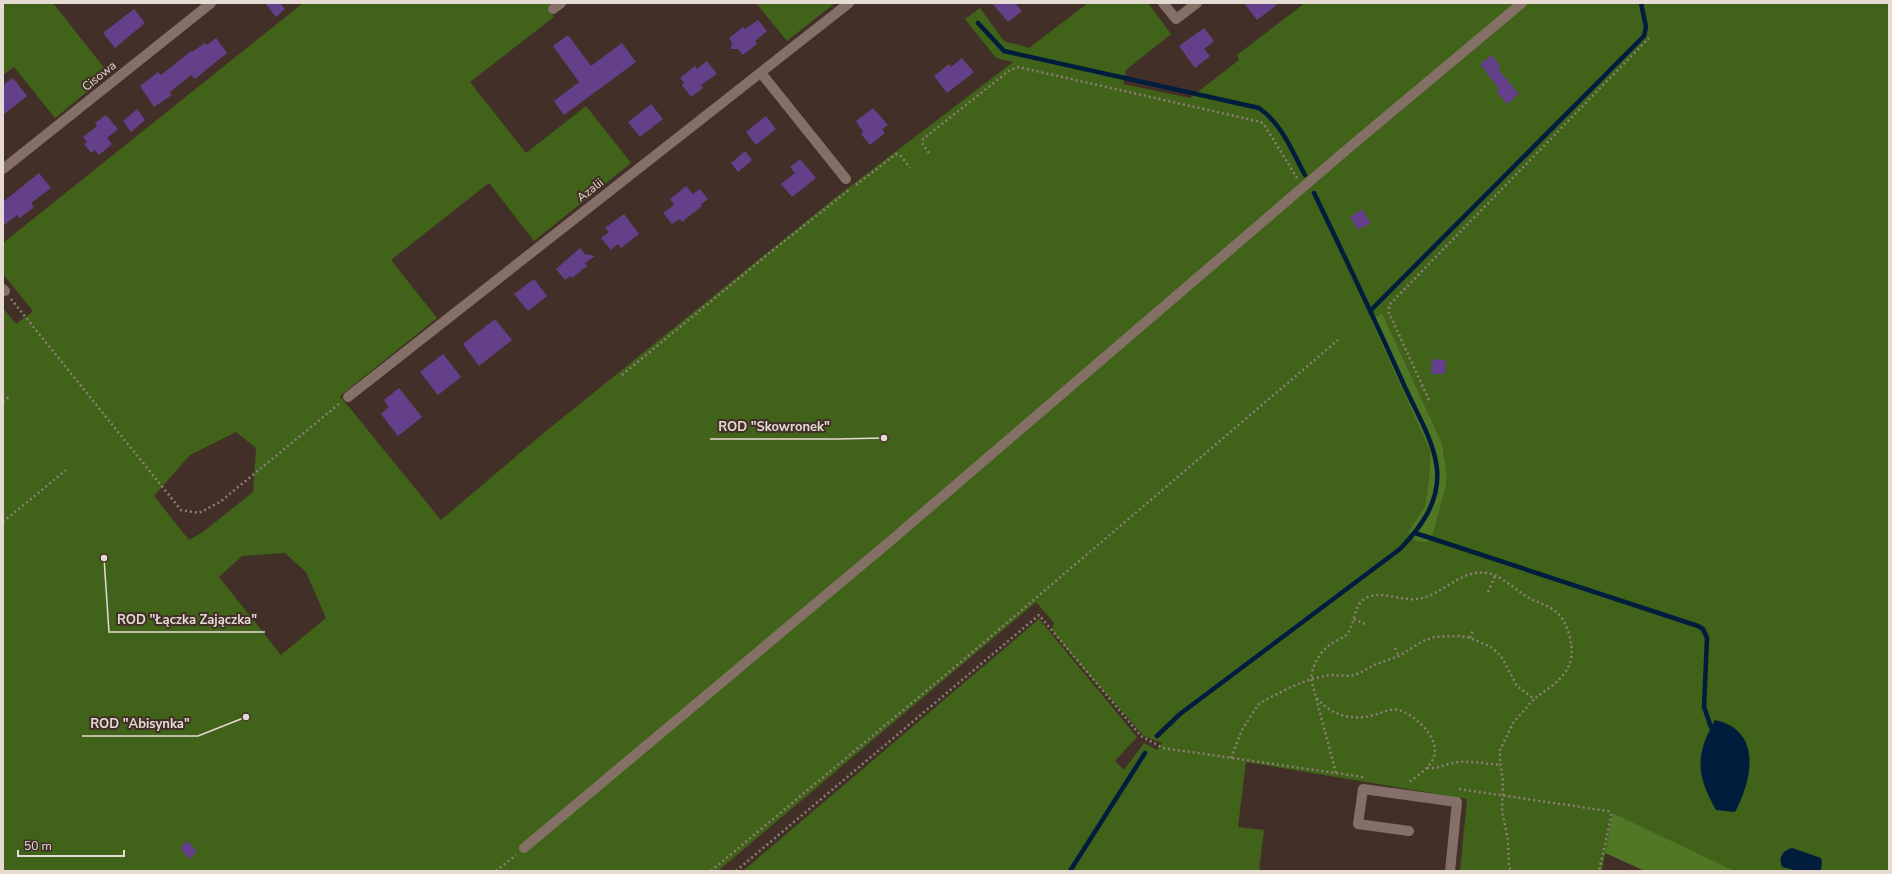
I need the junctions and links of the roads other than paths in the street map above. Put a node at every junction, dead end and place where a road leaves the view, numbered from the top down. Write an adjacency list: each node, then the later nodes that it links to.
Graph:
1 (211, 3): 7 (street, Cisowa)
2 (849, 3): 6 (street, Azalii)
3 (1163, 3): 4 (street)
4 (1197, 3)
5 (1522, 3): 11 (street)
6 (760, 73): 8 (street); 9 (street, Azalii)
7 (3, 169)
8 (846, 179)
9 (348, 397)
10 (1409, 831): 12 (street)
11 (524, 848)
12 (1450, 871)

